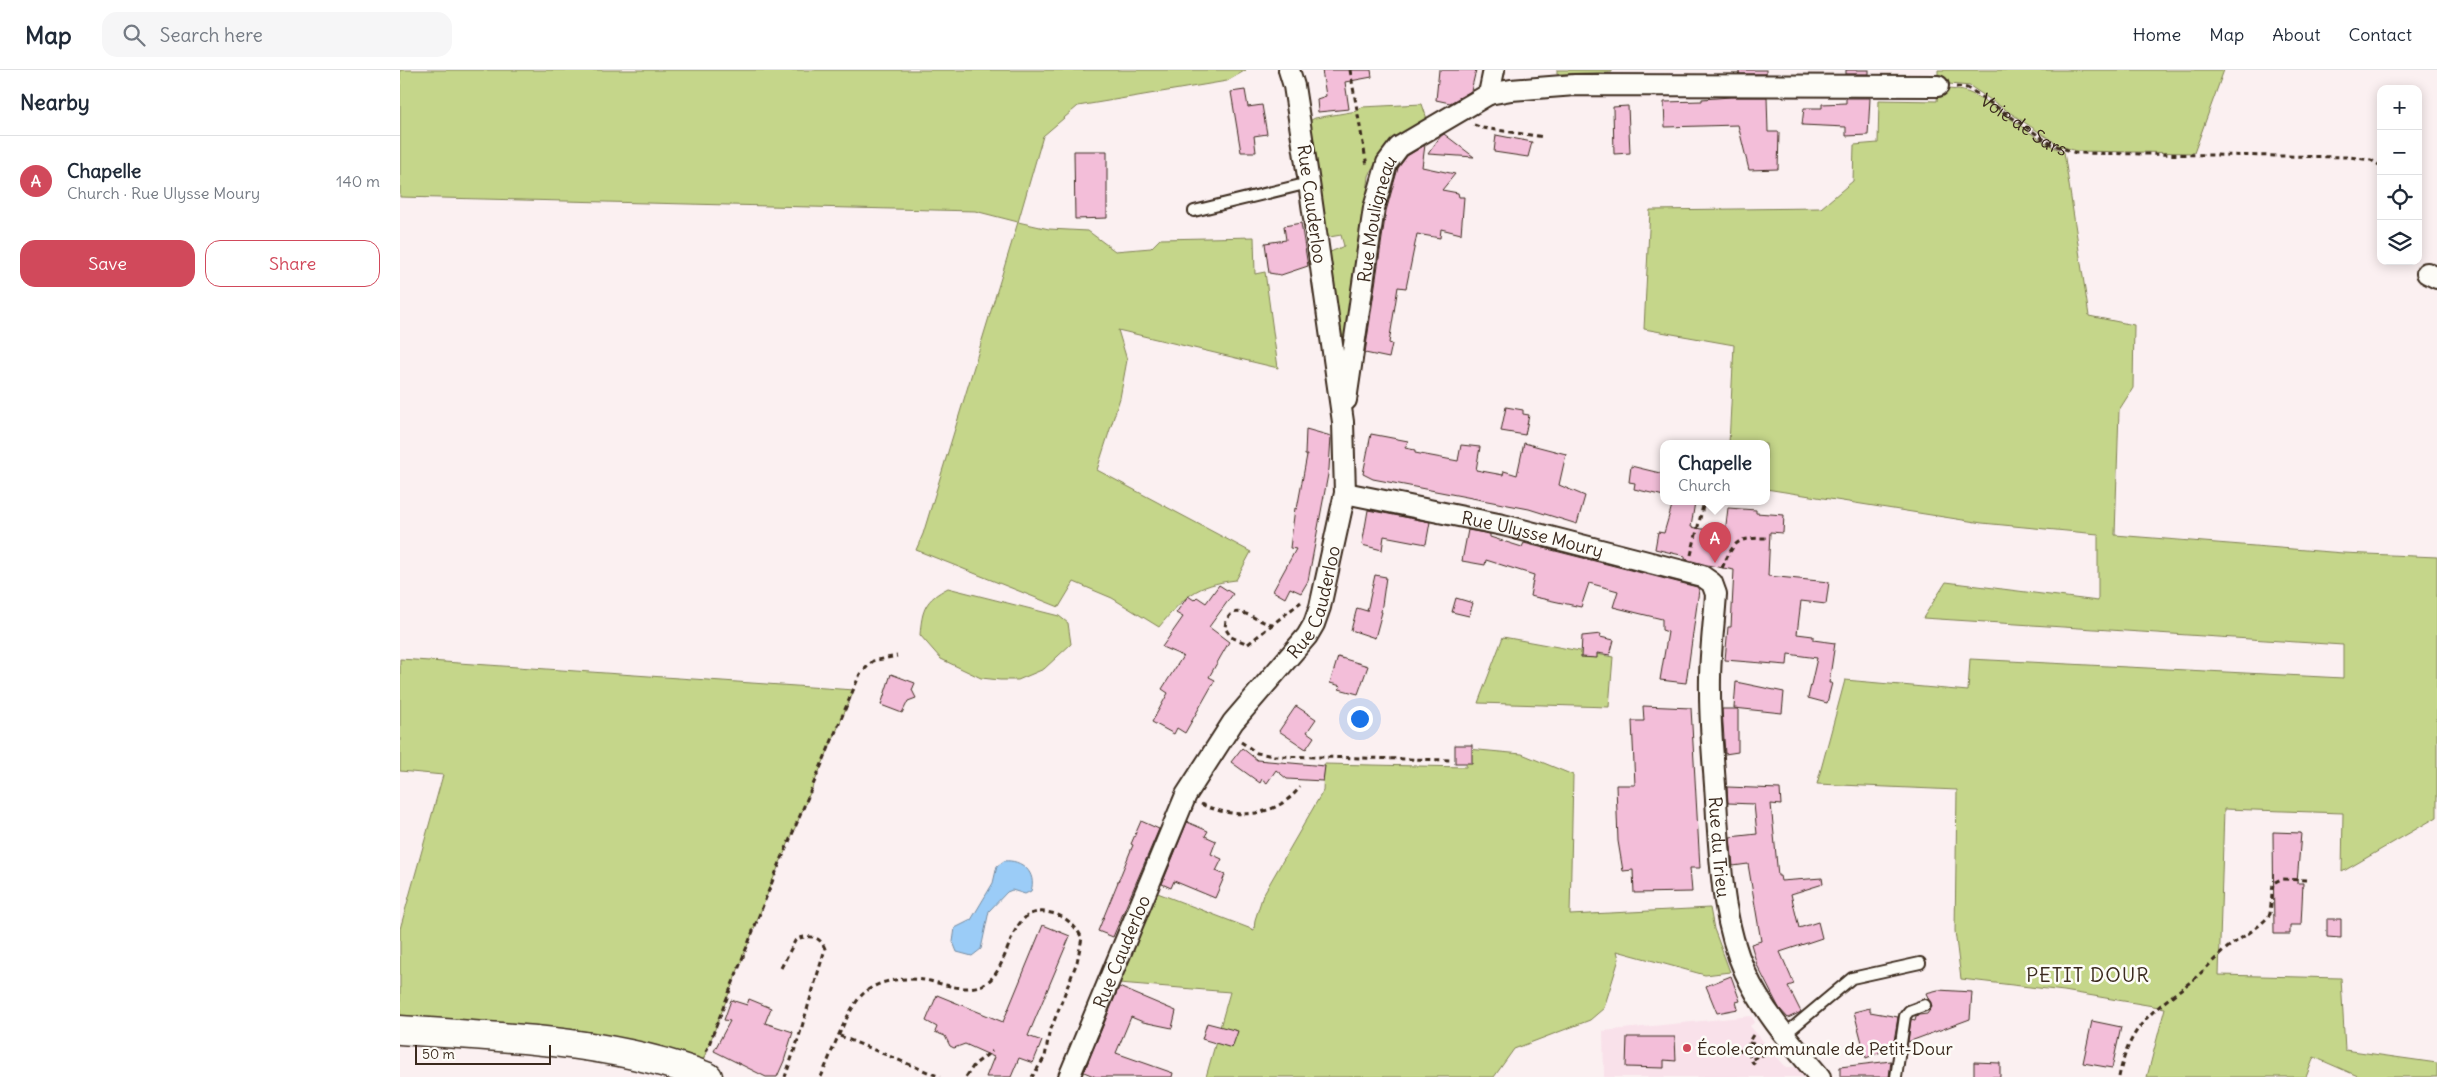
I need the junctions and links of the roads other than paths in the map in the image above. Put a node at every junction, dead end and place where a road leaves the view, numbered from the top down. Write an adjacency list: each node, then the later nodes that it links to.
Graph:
1 (1290, 70): 5 (street, Rue Cauderloo)
2 (1494, 70): 4 (street)
3 (1938, 86): 4 (street)
4 (1489, 94): 7 (street, Rue Mouligneau)
5 (1309, 183): 6 (lane); 7 (street, Rue Cauderloo)
6 (1194, 211)
7 (1343, 422): 8 (street, Rue Cauderloo)
8 (1345, 493): 9 (street, Rue Ulysse Moury); 15 (street, Rue Cauderloo)
9 (1713, 586): 13 (street, Rue du Trieu)
10 (1920, 963): 13 (lane)
11 (1924, 1005): 17 (lane)
12 (400, 1030): 14 (street)
13 (1779, 1043): 16 (street, Rue du Trieu)
14 (703, 1075)
15 (1069, 1077)
16 (1820, 1077)
17 (1896, 1077)

